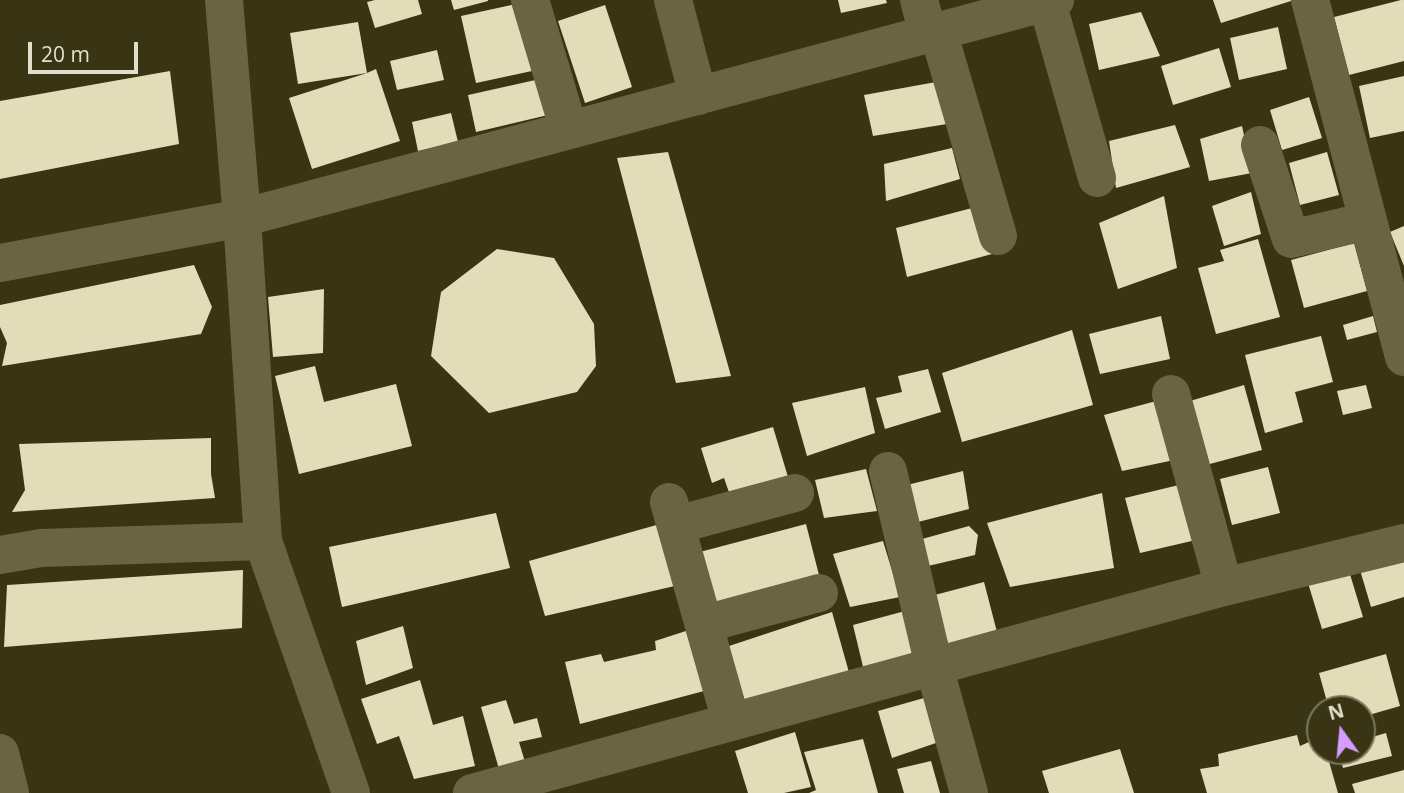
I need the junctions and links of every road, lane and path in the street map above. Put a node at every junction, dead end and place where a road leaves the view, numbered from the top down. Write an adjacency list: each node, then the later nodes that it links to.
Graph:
1 (225, 0): 11 (street)
2 (530, 0): 8 (street)
3 (674, 0): 7 (street)
4 (1310, 0): 12 (street)
5 (1051, 1): 6 (street); 10 (street)
6 (928, 22): 7 (street); 13 (street)
7 (698, 96): 8 (street)
8 (569, 130): 11 (street)
9 (1260, 145): 12 (street)
10 (1097, 178)
11 (242, 218): 14 (street); 19 (street)
12 (1368, 221): 15 (street)
13 (998, 236)
14 (0, 263)
15 (1404, 357)
16 (1171, 394): 22 (street)
17 (888, 471): 25 (street)
18 (795, 494): 24 (street)
19 (264, 541): 21 (street); 30 (street)
20 (1404, 543): 22 (street)
21 (0, 555)
22 (1224, 587): 25 (street)
23 (819, 593): 24 (street)
24 (704, 624): 26 (street)
25 (934, 666): 26 (street); 32 (street)
26 (731, 722): 28 (street)
27 (0, 754): 29 (street)
28 (581, 778): 31 (street)
29 (10, 793)
30 (351, 793)
31 (472, 793)
32 (969, 793)

